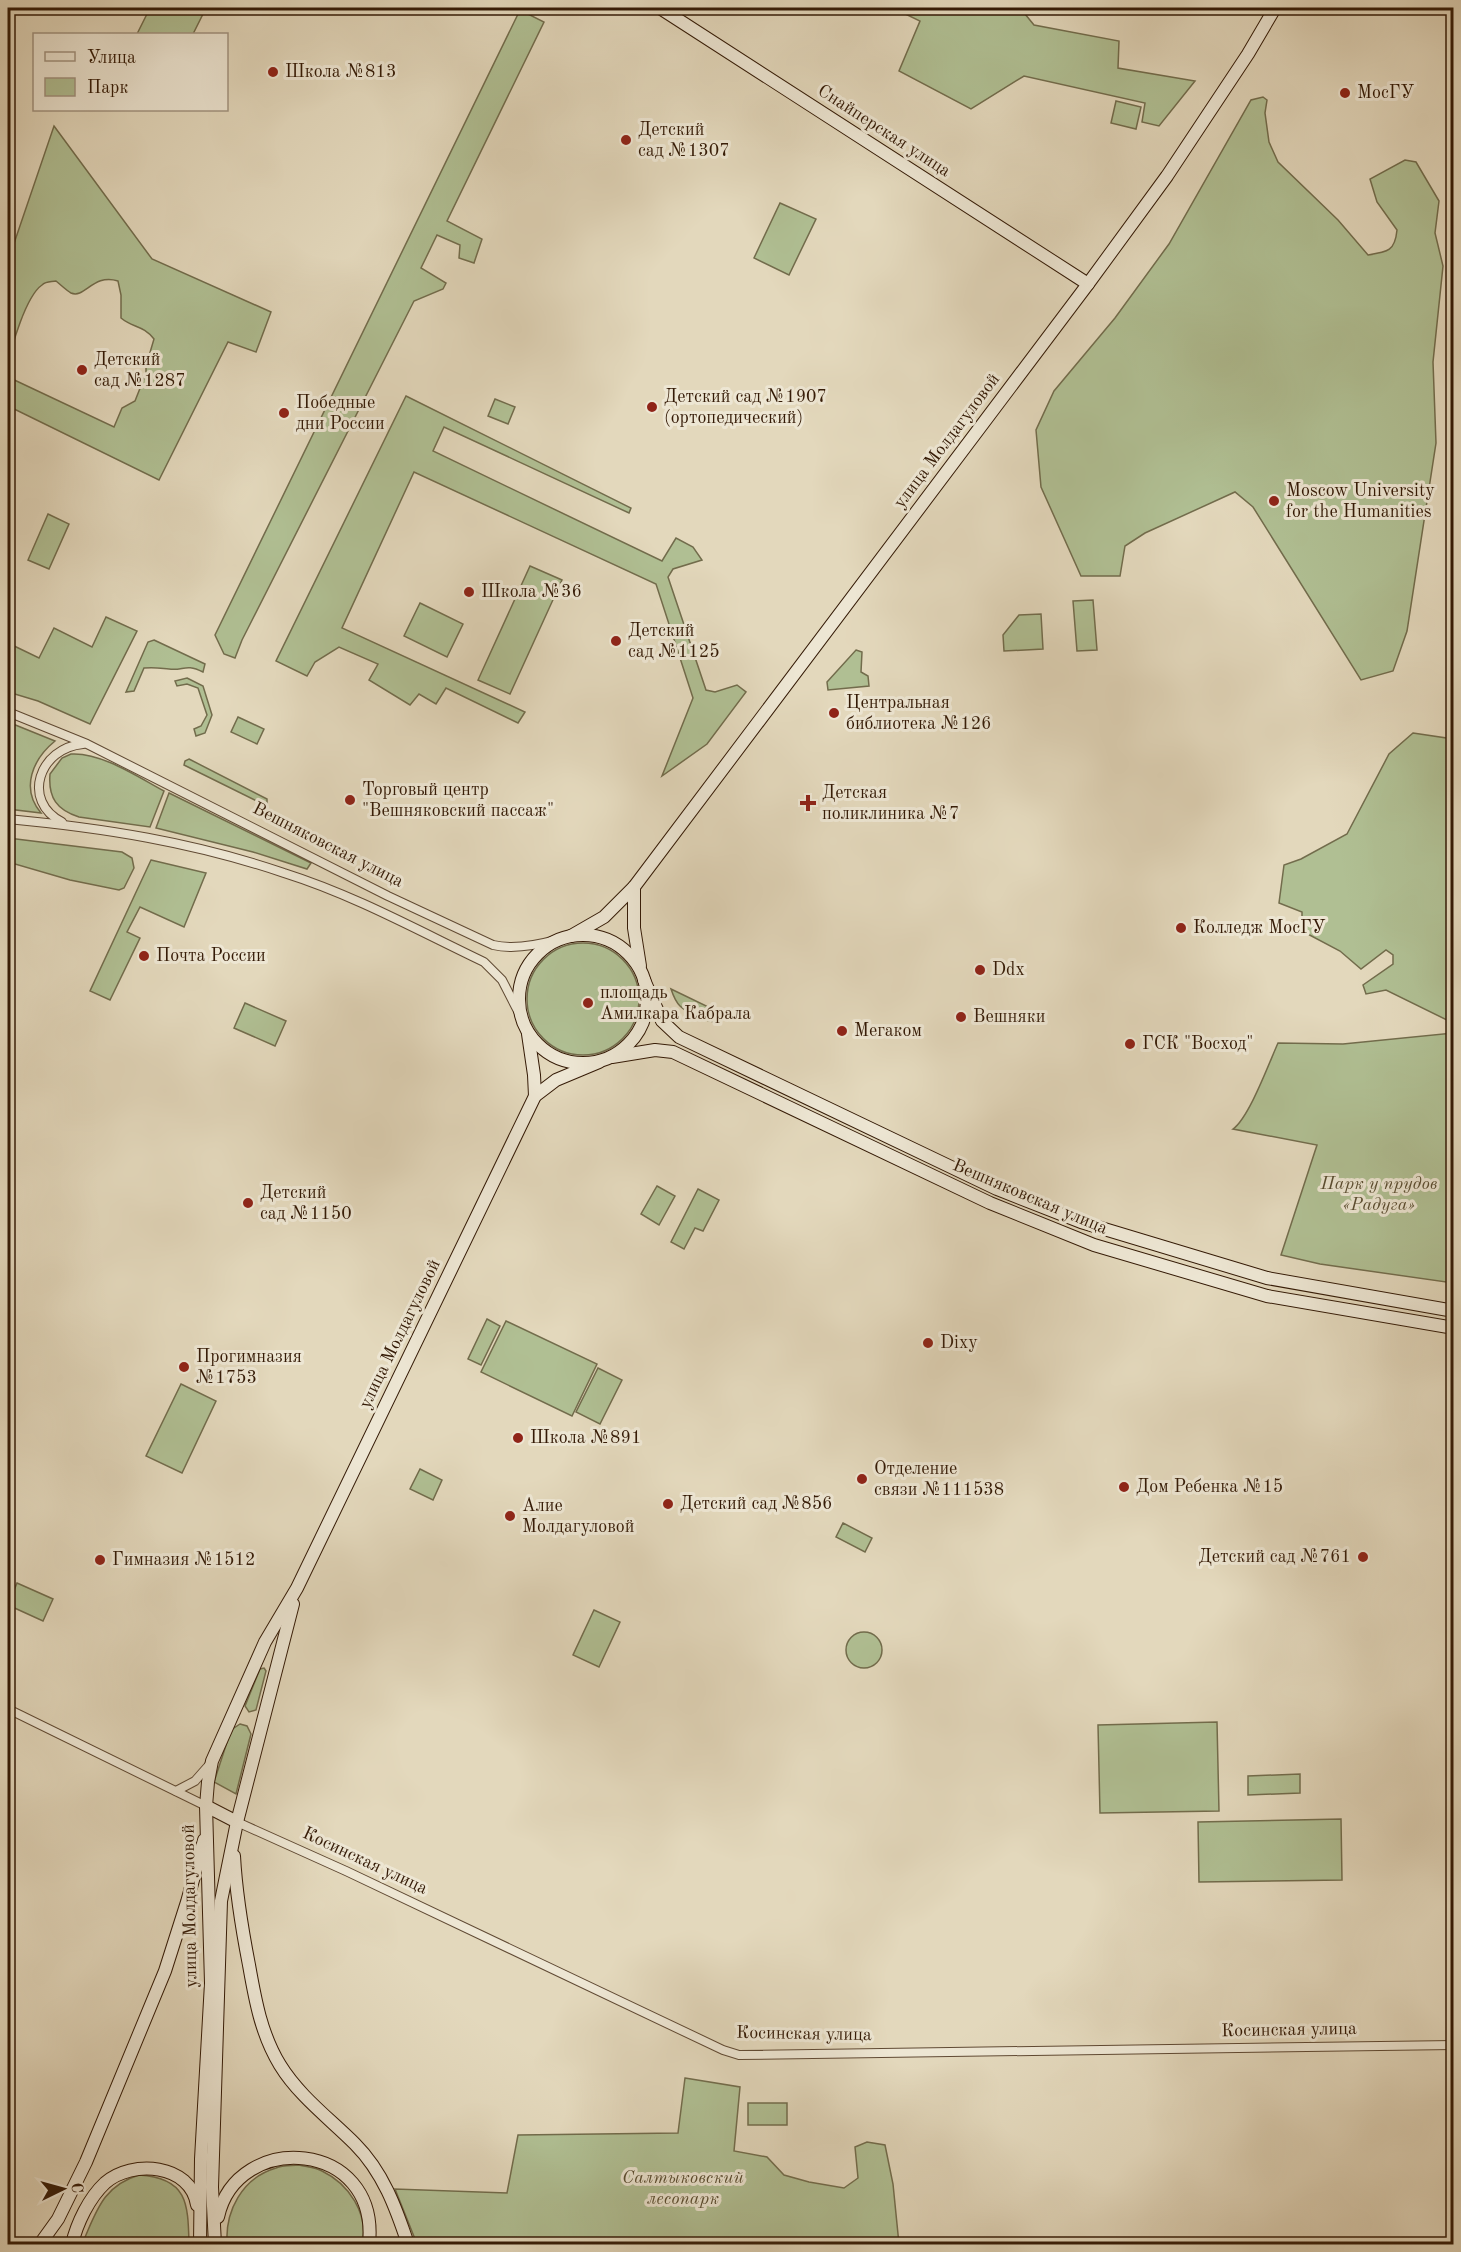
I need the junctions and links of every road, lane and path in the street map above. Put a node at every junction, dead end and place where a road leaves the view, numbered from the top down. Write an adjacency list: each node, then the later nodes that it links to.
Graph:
1 (660, 8): 3 (main road, Снайперская улица)
2 (1275, 8): 3 (main road, улица Молдагуловой)
3 (1088, 284): 8 (main road, улица Молдагуловой)
4 (8, 712): 5 (street, Вешняковская улица)
5 (87, 744): 7 (street, Вешняковская улица); 9 (street, Вешняковская улица)
6 (8, 819): 7 (street, Вешняковская улица)
7 (72, 825): 11 (street, Вешняковская улица)
8 (634, 887): 9 (main road, улица Молдагуловой); 10 (main road)
9 (565, 937): 10 (main road); 11 (main road)
10 (642, 975): 13 (main road); 16 (main road, Вешняковская улица)
11 (522, 1017): 12 (main road)
12 (527, 1030): 14 (main road); 15 (main road)
13 (612, 1057): 14 (main road); 17 (main road, Вешняковская улица)
14 (598, 1062): 15 (main road, улица Молдагуловой)
15 (535, 1096): 22 (main road, улица Молдагуловой)
16 (957, 1170): 17 (street); 18 (main road, Вешняковская улица)
17 (950, 1184): 19 (main road, Вешняковская улица)
18 (1031, 1202): 19 (street); 20 (main road, Вешняковская улица)
19 (1023, 1217): 21 (main road, Вешняковская улица)
20 (1454, 1311)
21 (1454, 1328)
22 (297, 1588): 23 (main road, улица Молдагуловой); 24 (main road, улица Молдагуловой)
23 (259, 1655): 24 (main road); 26 (main road, улица Молдагуловой)
24 (277, 1663): 29 (main road, улица Молдагуловой)
25 (8, 1708): 27 (street, Косинская улица)
26 (212, 1761): 27 (street); 28 (main road, улица Молдагуловой)
27 (176, 1791): 28 (street, Косинская улица)
28 (206, 1806): 29 (main road, Косинская улица); 30 (main road, улица Молдагуловой)
29 (237, 1822): 31 (main road, улица Молдагуловой); 32 (street, Косинская улица)
30 (207, 1830): 33 (main road, улица Молдагуловой); 35 (main road)
31 (233, 1840): 34 (main road, улица Молдагуловой); 39 (main road)
32 (1454, 2045)
33 (200, 2227): 36 (main road); 37 (main road, улица Молдагуловой)
34 (215, 2239): 38 (main road)
35 (40, 2244)
36 (72, 2244)
37 (200, 2244)
38 (369, 2244)
39 (408, 2244)

